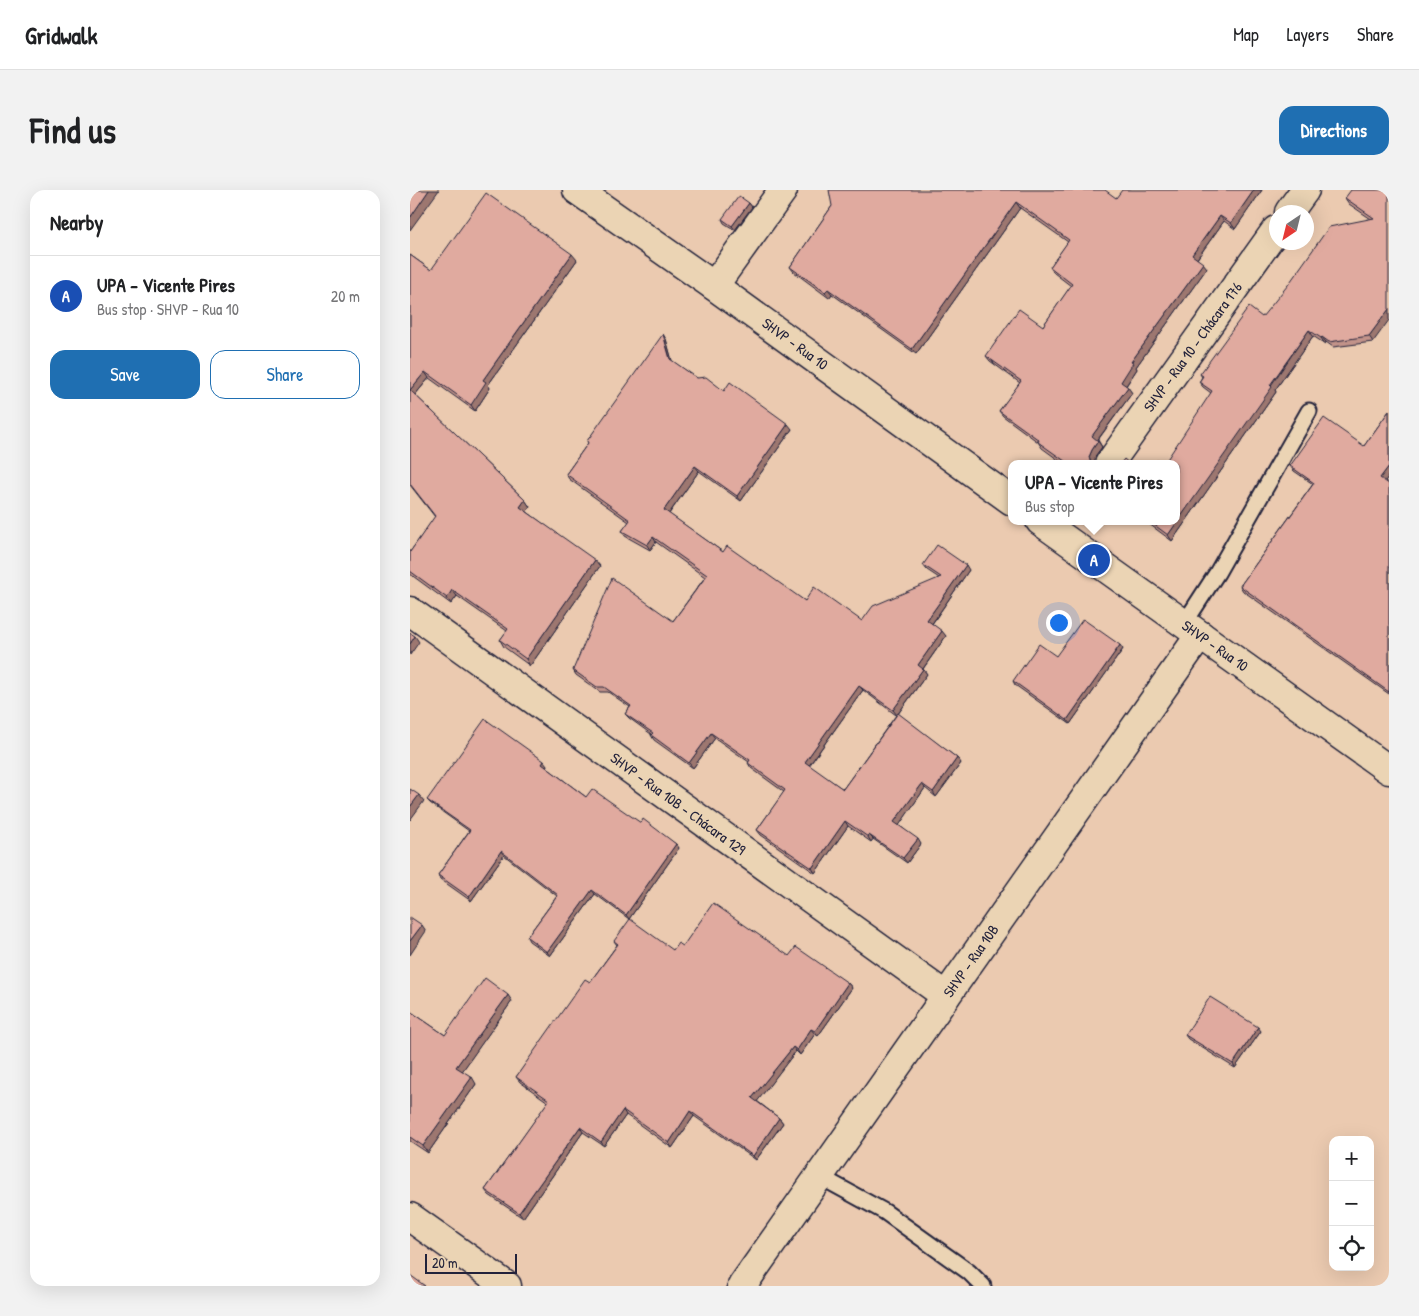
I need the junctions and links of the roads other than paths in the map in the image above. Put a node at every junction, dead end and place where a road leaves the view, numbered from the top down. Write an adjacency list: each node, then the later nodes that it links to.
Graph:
1 (576, 190): 6 (street, SHVP - Rua 10)
2 (783, 190): 6 (street)
3 (1305, 190): 4 (street)
4 (1294, 205)
5 (1269, 240): 8 (street, SHVP - Rua 10 - Chácara 176)
6 (714, 286): 9 (street, SHVP - Rua 10)
7 (1309, 411): 12 (lane)
8 (1112, 460)
9 (1008, 497)
10 (1055, 526): 12 (street, SHVP - Rua 10)
11 (410, 611): 14 (street, SHVP - Rua 10B - Chácara 129)
12 (1192, 630): 13 (street, SHVP - Rua 10); 14 (street, SHVP - Rua 10B)
13 (1389, 770)
14 (946, 996): 15 (street, SHVP - Rua 10B)
15 (819, 1176): 18 (street, SHVP - Rua 10B); 19 (lane)
16 (410, 1217): 17 (street)
17 (507, 1286)
18 (742, 1286)
19 (982, 1286)

